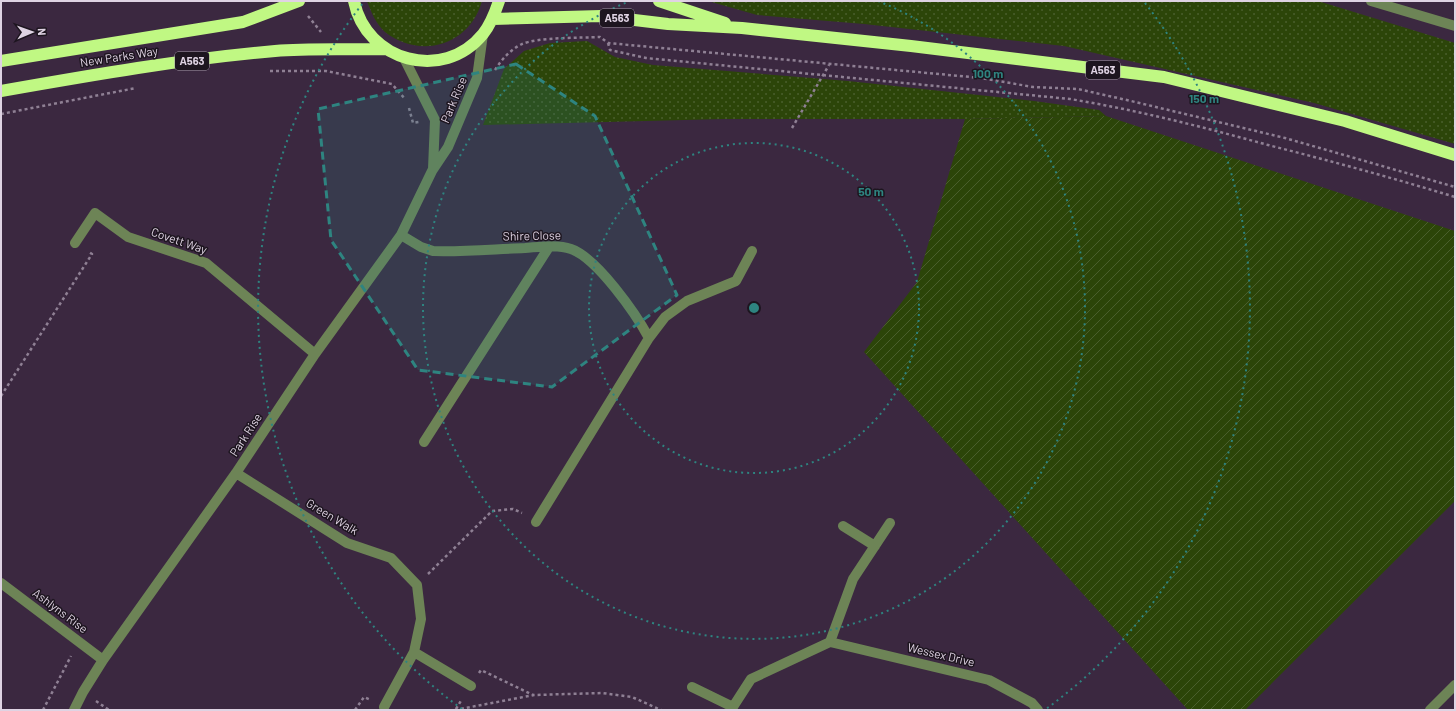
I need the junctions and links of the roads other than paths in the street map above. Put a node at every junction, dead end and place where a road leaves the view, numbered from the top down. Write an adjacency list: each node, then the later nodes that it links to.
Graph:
1 (299, 1): 12 (highway, New Parks Way)
2 (354, 1): 10 (highway)
3 (499, 1): 6 (highway)
4 (659, 1): 8 (highway, A563)
5 (1371, 1): 7 (street)
6 (493, 19): 8 (highway, A563); 9 (highway)
7 (1455, 26)
8 (742, 28): 14 (highway, A563)
9 (483, 34): 11 (highway); 15 (street, Park Rise)
10 (385, 49): 11 (highway); 13 (highway, New Parks Way / A563)
11 (404, 58): 15 (street, Park Rise)
12 (1, 61)
13 (1, 90)
14 (1455, 155)
15 (432, 171): 16 (street, Park Rise)
16 (401, 235): 18 (street, Shire Close); 21 (street, Park Rise)
17 (75, 243): 21 (street, Covett Way)
18 (549, 247): 20 (street, Shire Close); 22 (street)
19 (752, 251): 20 (street)
20 (649, 338): 24 (street)
21 (315, 354): 23 (street, Park Rise)
22 (424, 442)
23 (236, 473): 30 (street, Green Walk); 31 (street, Park Rise)
24 (536, 522)
25 (890, 523): 27 (street)
26 (843, 526): 27 (street)
27 (875, 546): 29 (street)
28 (1, 583): 31 (street, Ashlyns Rise)
29 (830, 642): 36 (street); 38 (street, Wessex Drive)
30 (414, 652): 33 (street); 35 (street)
31 (103, 660): 37 (street, Park Rise)
32 (1455, 685): 39 (street)
33 (471, 686)
34 (692, 687): 36 (street)
35 (384, 707)
36 (732, 708)
37 (74, 710)
38 (1038, 710)
39 (1430, 710)

